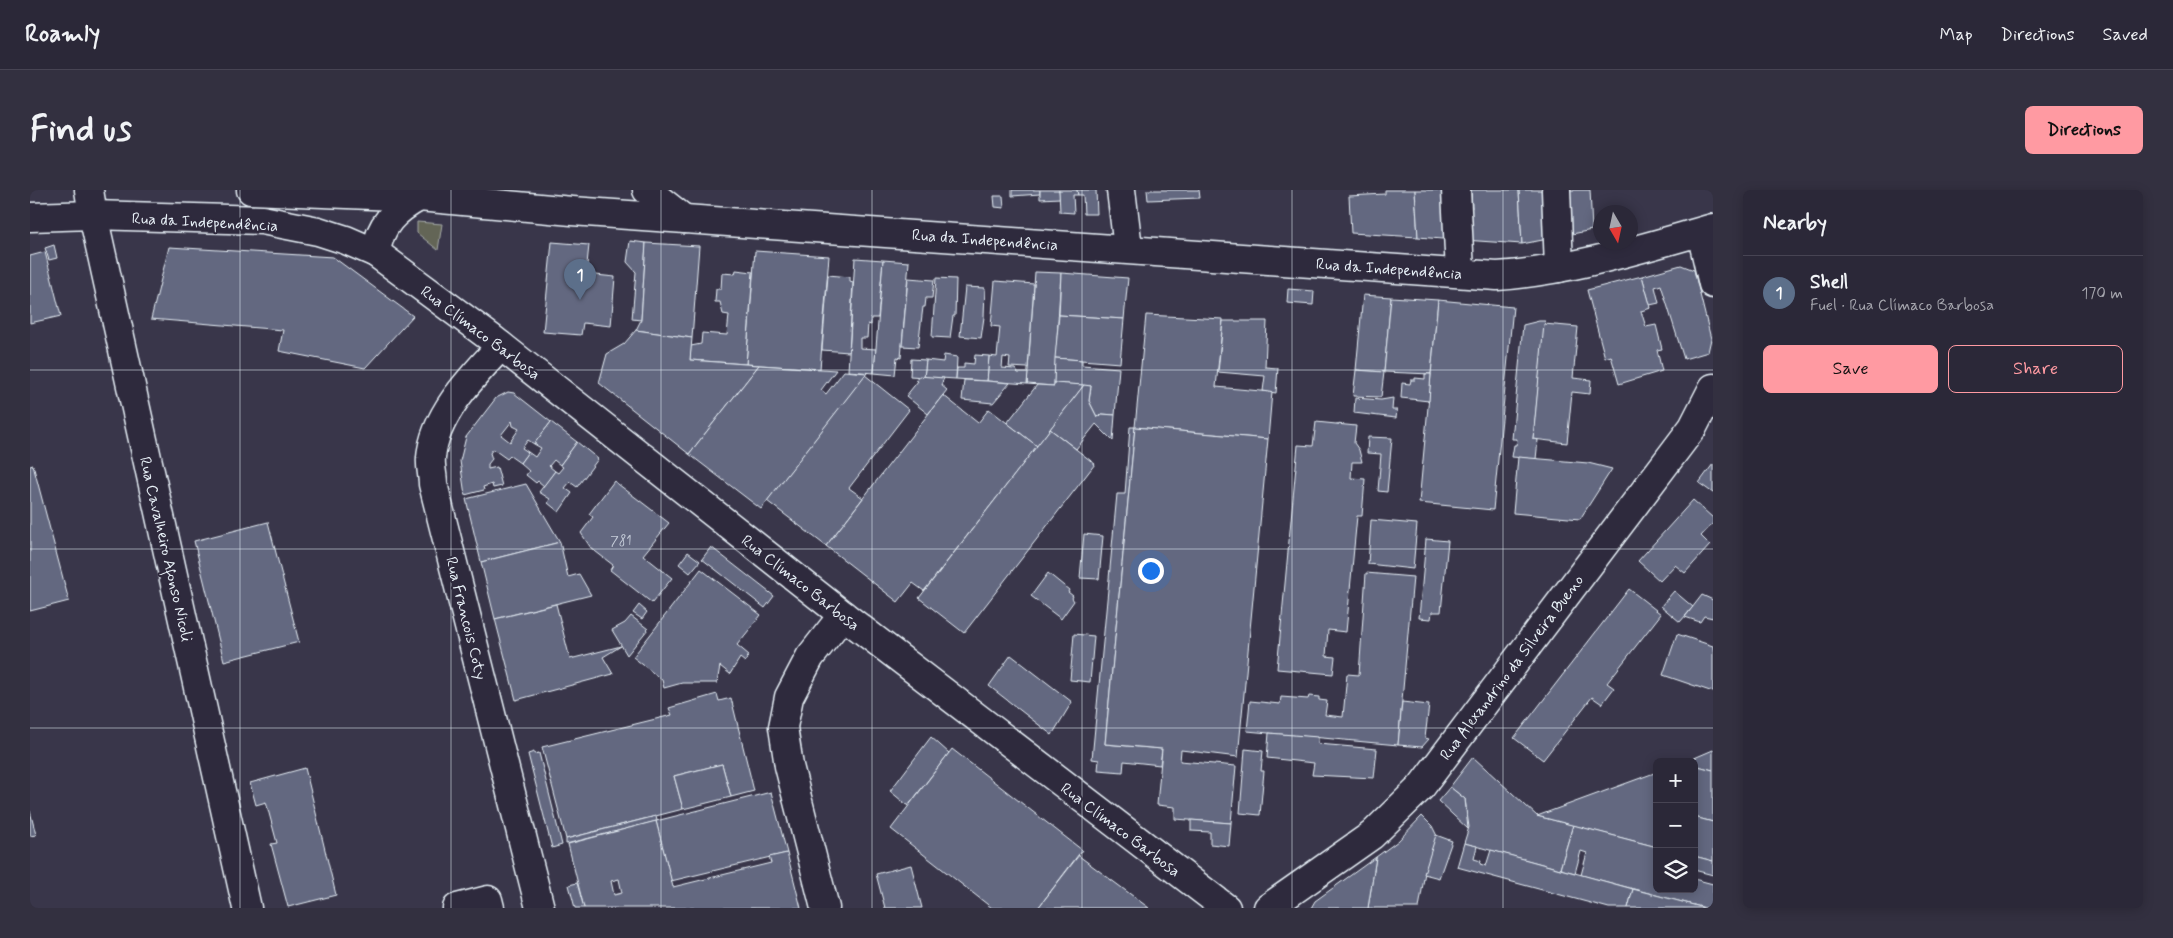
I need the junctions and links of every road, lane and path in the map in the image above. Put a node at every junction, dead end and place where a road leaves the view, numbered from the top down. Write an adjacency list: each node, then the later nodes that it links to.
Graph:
1 (251, 190): 6 (main road, Rua da Independência)
2 (647, 190): 10 (main road)
3 (1121, 190): 12 (main road)
4 (1456, 190): 15 (main road)
5 (1556, 190): 14 (main road)
6 (419, 197): 7 (main road, Rua da Independência); 13 (main road)
7 (573, 200): 10 (main road, Rua da Independência)
8 (91, 202): 9 (main road, Rua da Independência); 13 (main road, Rua da Independência); 20 (main road, Rua Cavalheiro Afonso Nicoli)
9 (30, 216)
10 (684, 219): 12 (main road, Rua da Independência)
11 (1707, 230): 14 (main road, Rua da Independência); 16 (main road)
12 (1128, 248): 15 (main road, Rua da Independência)
13 (376, 253): 17 (main road, Rua Clímaco Barbosa)
14 (1559, 268): 15 (main road, Rua da Independência)
15 (1460, 273)
16 (1713, 284)
17 (501, 346): 19 (main road, Rua Clímaco Barbosa); 23 (main road, Rua Francois Coty)
18 (1713, 388): 26 (main road, Rua Alexandrino da Silveira Bueno)
19 (843, 615): 24 (main road); 25 (main road, Rua Clímaco Barbosa)
20 (247, 908)
21 (457, 908): 22 (main road)
22 (490, 908)
23 (540, 908)
24 (825, 908)
25 (1226, 908)
26 (1268, 908)

